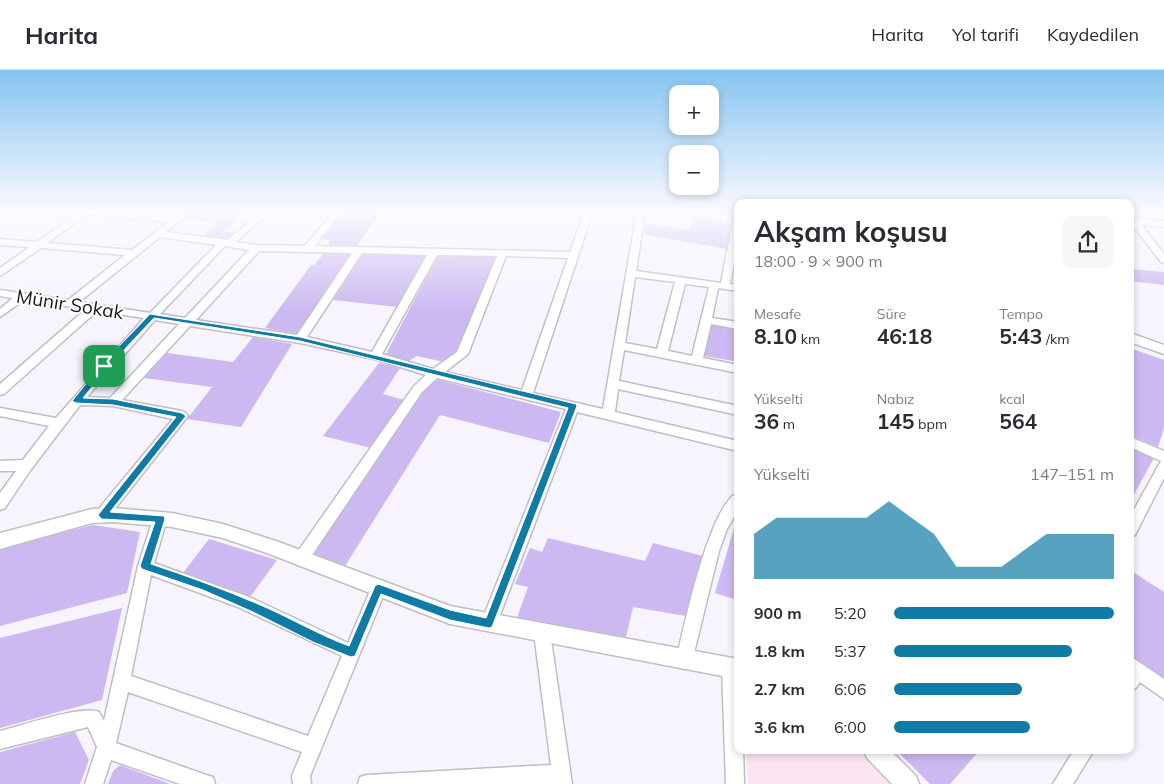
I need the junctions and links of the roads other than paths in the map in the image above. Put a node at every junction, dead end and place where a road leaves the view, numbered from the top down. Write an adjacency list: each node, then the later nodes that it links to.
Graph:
1 (30, 244): 10 (street)
2 (145, 244): 15 (street)
3 (225, 244): 29 (street)
4 (238, 244): 11 (street)
5 (312, 244): 12 (street)
6 (578, 244): 17 (street)
7 (636, 244): 20 (street)
8 (730, 244): 22 (street)
9 (1152, 244): 18 (street)
10 (39, 245): 15 (street); 19 (street)
11 (256, 248): 12 (street); 31 (street)
12 (308, 249): 13 (street)
13 (359, 250): 14 (street); 33 (street)
14 (434, 251): 16 (street); 38 (street)
15 (134, 253): 26 (street)
16 (502, 253): 17 (street); 41 (street)
17 (574, 255): 44 (street)
18 (1164, 260)
19 (0, 273)
20 (631, 274): 21 (street); 35 (street)
21 (681, 280): 22 (street); 37 (street)
22 (719, 285): 23 (street); 30 (street)
23 (734, 287)
24 (0, 293): 25 (street, Münir Sokak)
25 (22, 296): 26 (street, Münir Sokak); 28 (street)
26 (70, 304): 27 (street, Münir Sokak)
27 (95, 307): 29 (street, Münir Sokak); 43 (street)
28 (0, 314)
29 (152, 316): 31 (street, Münir Sokak); 45 (street)
30 (706, 320): 32 (street); 39 (street)
31 (187, 321): 33 (street, Münir Sokak); 46 (street)
32 (734, 325)
33 (300, 339): 38 (street, Münir Sokak)
34 (1134, 339): 36 (street)
35 (619, 345): 37 (street); 42 (street)
36 (1164, 350)
37 (662, 353): 39 (street)
38 (375, 356): 41 (street, Münir Sokak)
39 (697, 361): 40 (street)
40 (734, 367)
41 (436, 374): 44 (street, Münir Sokak); 64 (street)
42 (613, 384): 48 (street); 50 (street)
43 (0, 392)
44 (526, 395): 47 (street, Münir Sokak)
45 (76, 401): 46 (street); 51 (street)
46 (113, 402): 60 (street)
47 (573, 406): 50 (street, Münir Sokak); 67 (street)
48 (734, 410)
49 (0, 412): 51 (street)
50 (608, 415): 53 (street, Münir Sokak)
51 (57, 423): 55 (street)
52 (1134, 444): 54 (street)
53 (734, 445)
54 (1164, 457)
55 (27, 465): 57 (street); 58 (street)
56 (1164, 465): 62 (street)
57 (0, 466)
58 (0, 504)
59 (734, 504): 70 (street)
60 (102, 515): 61 (street); 63 (street)
61 (160, 519): 64 (street); 65 (street)
62 (1134, 523)
63 (0, 541)
64 (301, 559): 66 (street)
65 (145, 566): 69 (street); 73 (street)
66 (378, 589): 67 (street); 69 (street)
67 (489, 623): 68 (street)
68 (542, 633): 70 (street); 81 (street)
69 (351, 652): 76 (street)
70 (684, 660): 71 (street)
71 (734, 668)
72 (1134, 673): 74 (street)
73 (121, 682): 76 (street); 77 (street)
74 (1164, 690)
75 (0, 740): 77 (street)
76 (312, 747): 84 (street)
77 (107, 749): 82 (street); 83 (street)
78 (736, 754): 86 (street)
79 (879, 754): 87 (street)
80 (1082, 754): 88 (street)
81 (563, 779): 85 (street)
82 (94, 784)
83 (206, 784)
84 (302, 784)
85 (367, 784)
86 (735, 784)
87 (908, 784)
88 (1062, 784)

